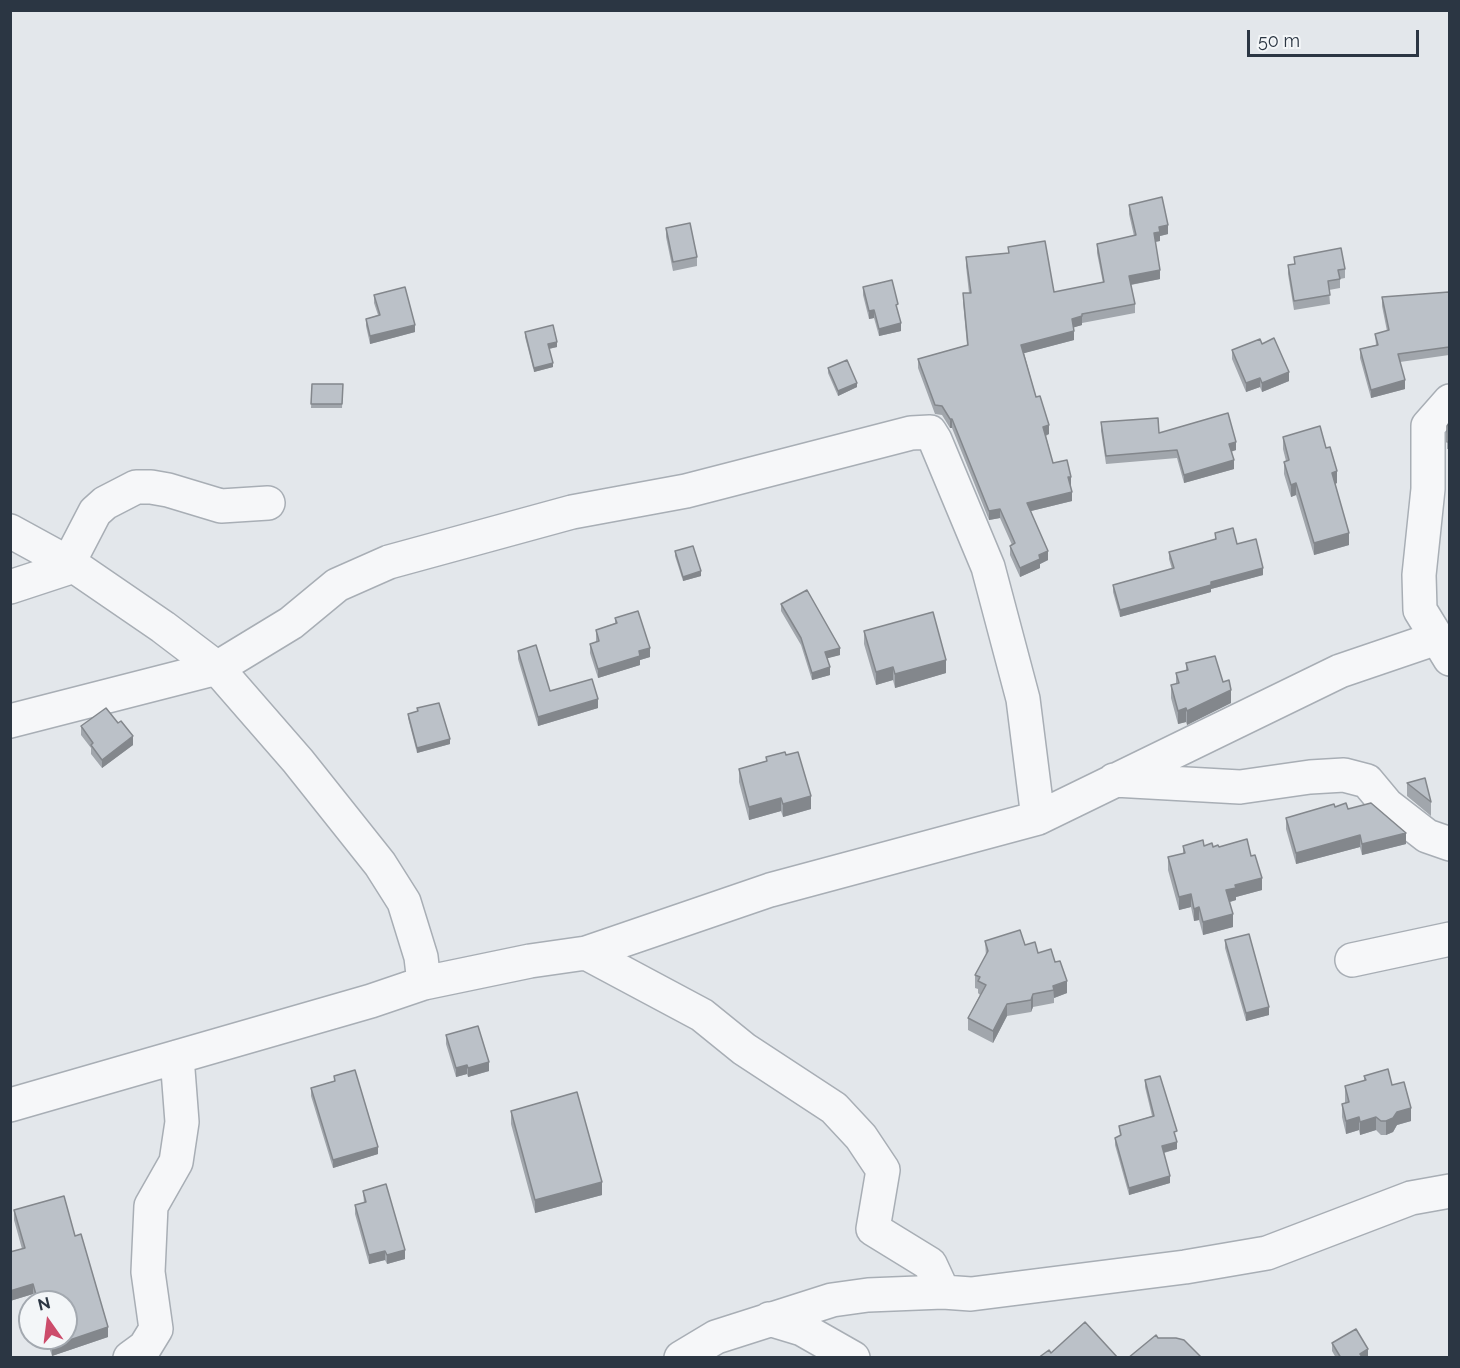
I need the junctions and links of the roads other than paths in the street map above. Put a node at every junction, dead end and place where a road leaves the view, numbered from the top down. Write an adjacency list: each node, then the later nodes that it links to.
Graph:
1 (1449, 401): 6 (street)
2 (268, 502): 4 (street)
3 (10, 531): 4 (street)
4 (74, 566): 5 (street); 7 (street)
5 (10, 587)
6 (1443, 649): 9 (street)
7 (217, 668): 8 (street); 10 (street); 15 (street)
8 (10, 721)
9 (1112, 780): 10 (street); 11 (street)
10 (1038, 818): 13 (street)
11 (1449, 844)
12 (1449, 939): 14 (street)
13 (586, 953): 15 (street); 19 (street)
14 (1352, 960)
15 (424, 983): 16 (street)
16 (177, 1057): 17 (street); 21 (street)
17 (10, 1105)
18 (1449, 1191): 19 (street)
19 (943, 1292): 20 (street)
20 (769, 1319): 22 (street); 23 (street)
21 (130, 1358)
22 (681, 1358)
23 (853, 1358)

